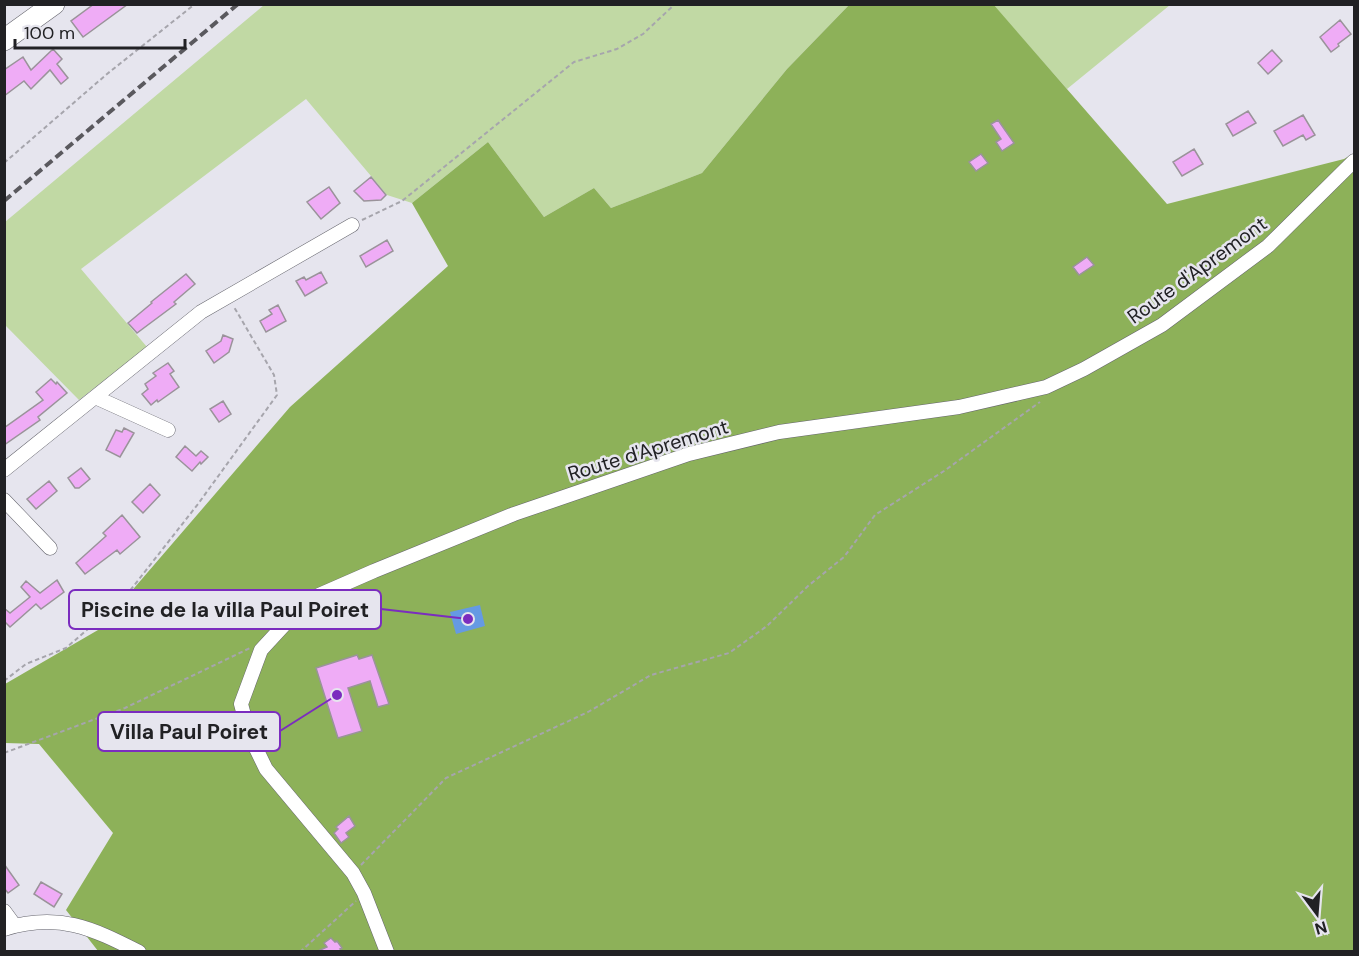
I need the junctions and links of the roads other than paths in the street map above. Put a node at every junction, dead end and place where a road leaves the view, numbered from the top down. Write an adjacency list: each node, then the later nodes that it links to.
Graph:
1 (41, 4): 3 (main road)
2 (54, 4): 4 (main road)
3 (4, 31)
4 (4, 40)
5 (1354, 161): 15 (street, Route d'Apremont)
6 (352, 225): 7 (street)
7 (95, 397): 8 (street); 9 (street)
8 (168, 430)
9 (4, 470)
10 (4, 500): 11 (street)
11 (50, 548)
12 (4, 911): 13 (street)
13 (10, 928): 14 (street)
14 (139, 951)
15 (387, 951)

